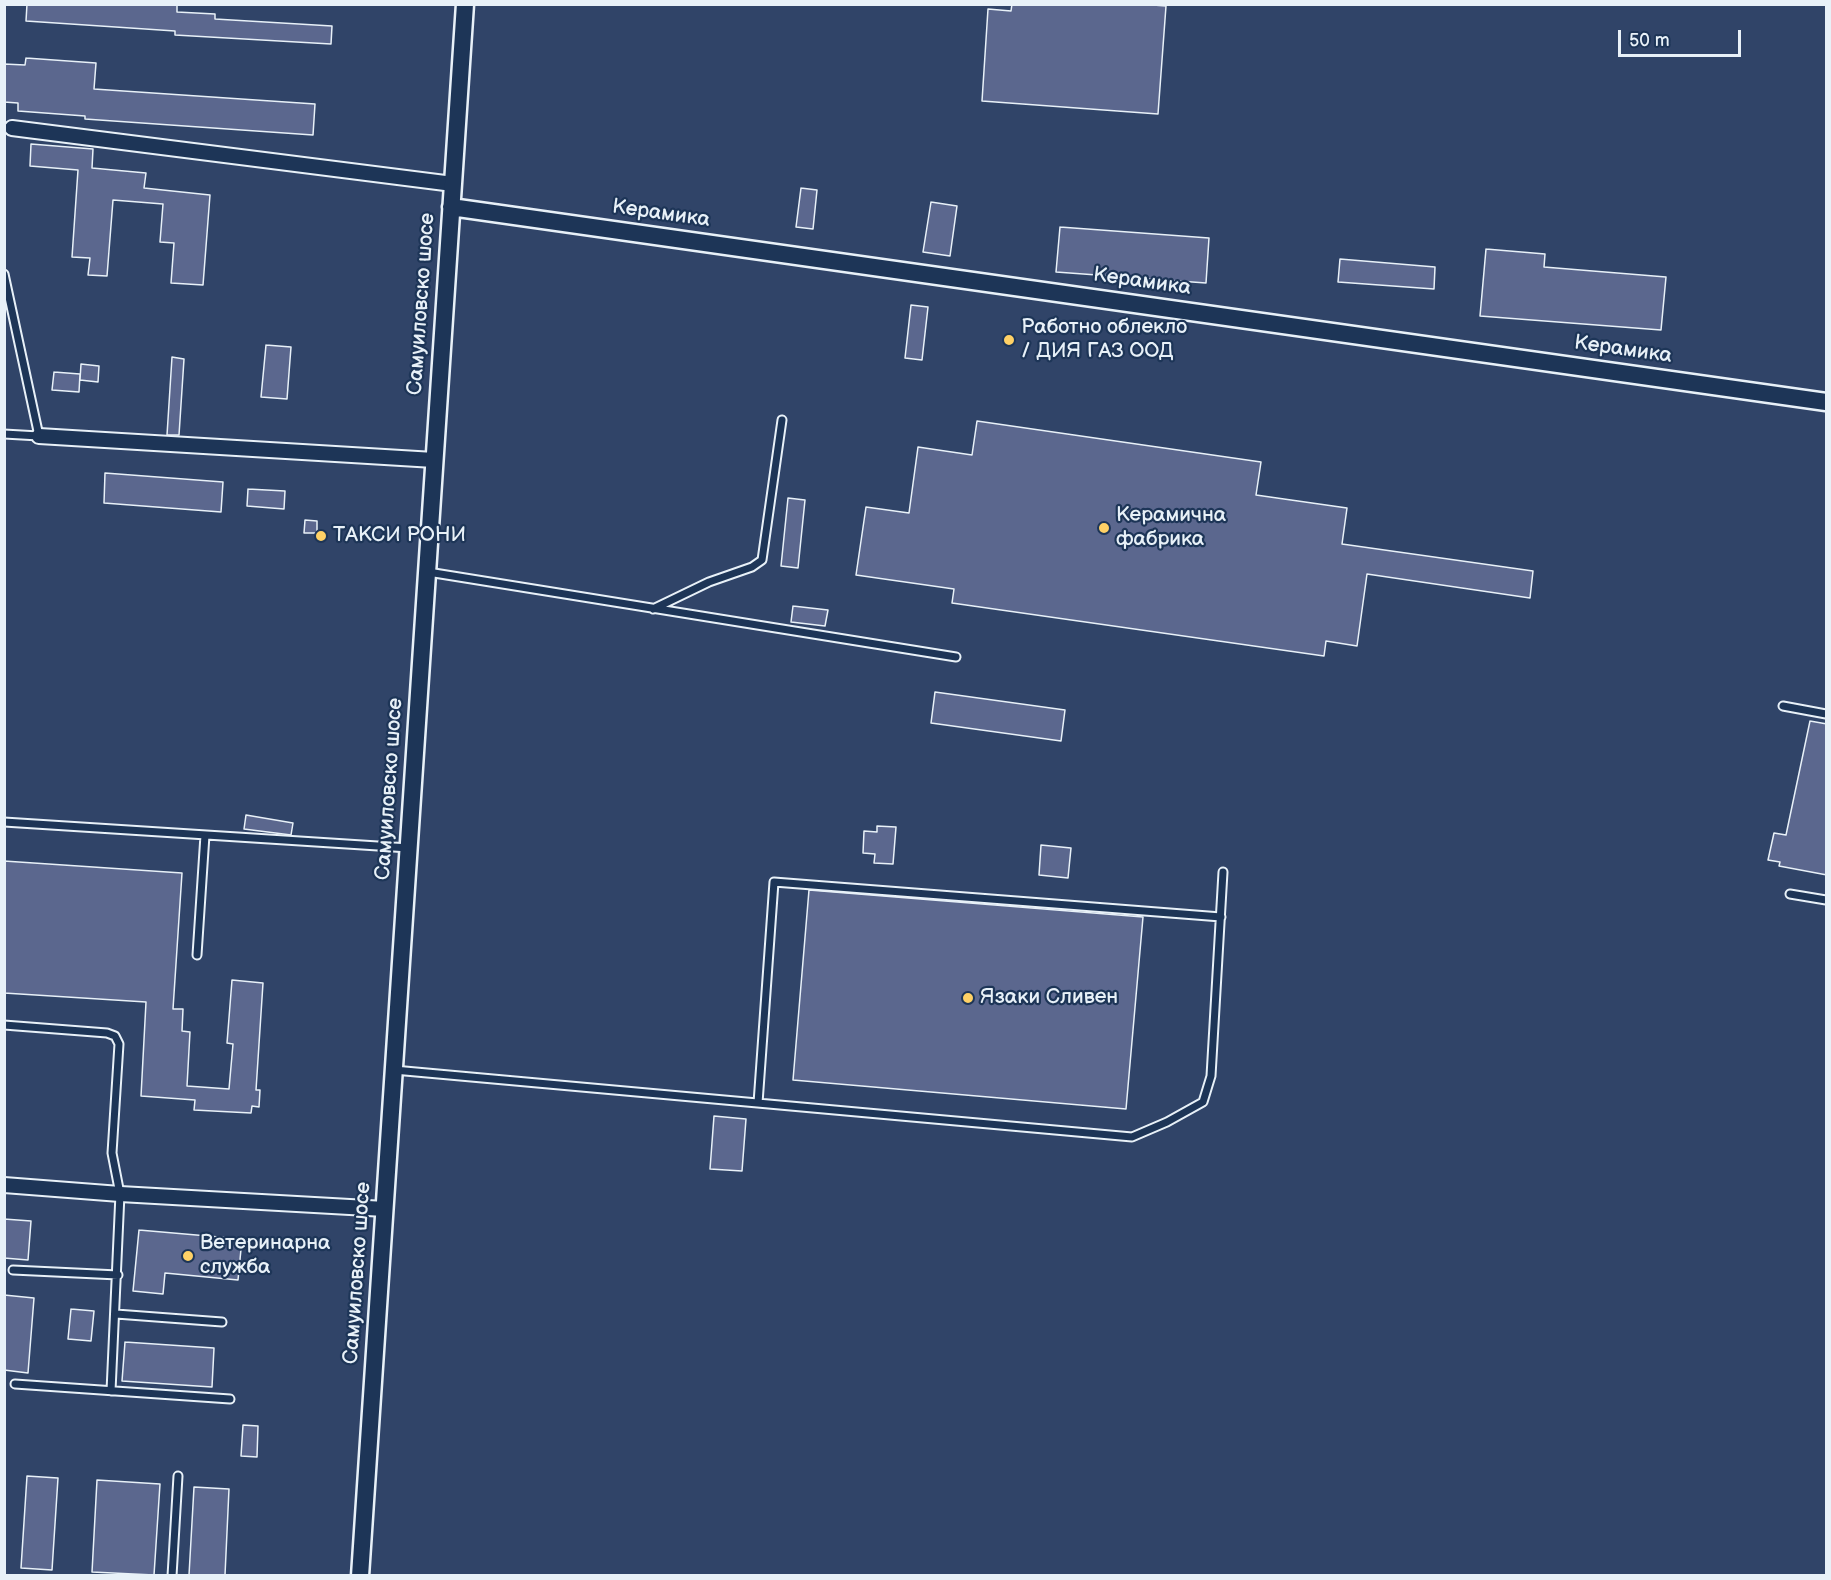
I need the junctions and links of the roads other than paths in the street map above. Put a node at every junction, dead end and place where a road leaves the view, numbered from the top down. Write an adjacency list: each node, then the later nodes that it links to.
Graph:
1 (465, 4): 3 (street, Самуиловско шосе)
2 (12, 128): 3 (street)
3 (453, 184): 4 (street, Самуиловско шосе)
4 (451, 207): 6 (street, Керамика); 10 (street, Самуиловско шосе)
5 (4, 274): 9 (lane)
6 (1827, 402)
7 (782, 420): 12 (lane)
8 (4, 434): 9 (lane)
9 (39, 436): 10 (street)
10 (434, 460): 11 (street, Самуиловско шосе)
11 (427, 572): 12 (lane); 18 (street, Самуиловско шосе)
12 (653, 609): 13 (lane)
13 (956, 657)
14 (1784, 706): 15 (lane)
15 (1827, 714)
16 (4, 822): 17 (lane)
17 (204, 835): 18 (lane); 23 (lane)
18 (409, 848): 25 (street, Самуиловско шосе)
19 (1223, 872): 22 (lane)
20 (1790, 894): 21 (lane)
21 (1827, 900)
22 (1221, 918): 26 (lane); 26 (lane)
23 (197, 955)
24 (4, 1025): 28 (lane)
25 (394, 1070): 26 (lane); 29 (street, Самуиловско шосе)
26 (758, 1103)
27 (4, 1185): 28 (street)
28 (120, 1194): 29 (street); 31 (lane)
29 (385, 1209): 39 (street, Самуиловско шосе)
30 (13, 1270): 31 (lane)
31 (118, 1275): 32 (lane)
32 (116, 1314): 33 (lane); 35 (lane)
33 (222, 1322)
34 (15, 1384): 35 (lane)
35 (111, 1391): 36 (lane)
36 (230, 1399)
37 (178, 1476): 38 (lane)
38 (172, 1575)
39 (360, 1575)

